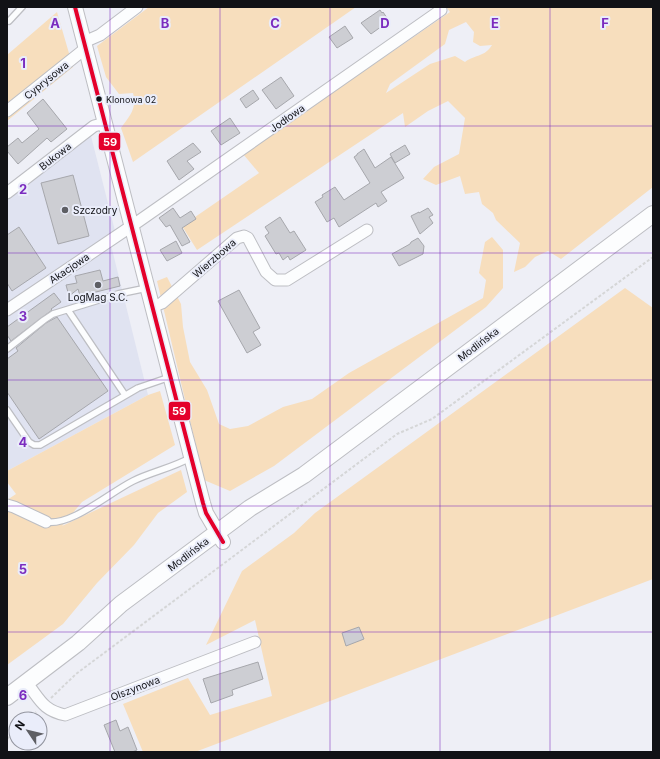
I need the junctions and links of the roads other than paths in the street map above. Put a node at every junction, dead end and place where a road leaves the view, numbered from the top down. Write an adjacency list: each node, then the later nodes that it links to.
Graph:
1 (22, 7): 5 (lane)
2 (75, 7): 6 (street)
3 (137, 7): 6 (street, Cyprysowa)
4 (442, 10): 11 (street, Jodłowa)
5 (9, 21)
6 (85, 45): 7 (street, Cyprysowa); 8 (street)
7 (7, 111)
8 (105, 123): 9 (street, Bukowa); 11 (street)
9 (7, 193)
10 (653, 214): 24 (main road, Modlińska)
11 (132, 226): 13 (street); 15 (street, Akacjowa)
12 (367, 230): 14 (street, Wierzbowa)
13 (148, 288): 14 (street); 16 (lane)
14 (152, 307): 18 (street)
15 (7, 310)
16 (68, 310): 17 (lane); 19 (lane)
17 (7, 349)
18 (170, 377): 19 (lane); 21 (street)
19 (125, 395): 20 (lane)
20 (7, 410)
21 (190, 458): 23 (lane); 24 (street)
22 (7, 505): 23 (street)
23 (46, 522)
24 (220, 537): 26 (main road, Modlińska)
25 (255, 642): 26 (street, Olszynowa)
26 (26, 682): 27 (main road, Modlińska)
27 (7, 696)

